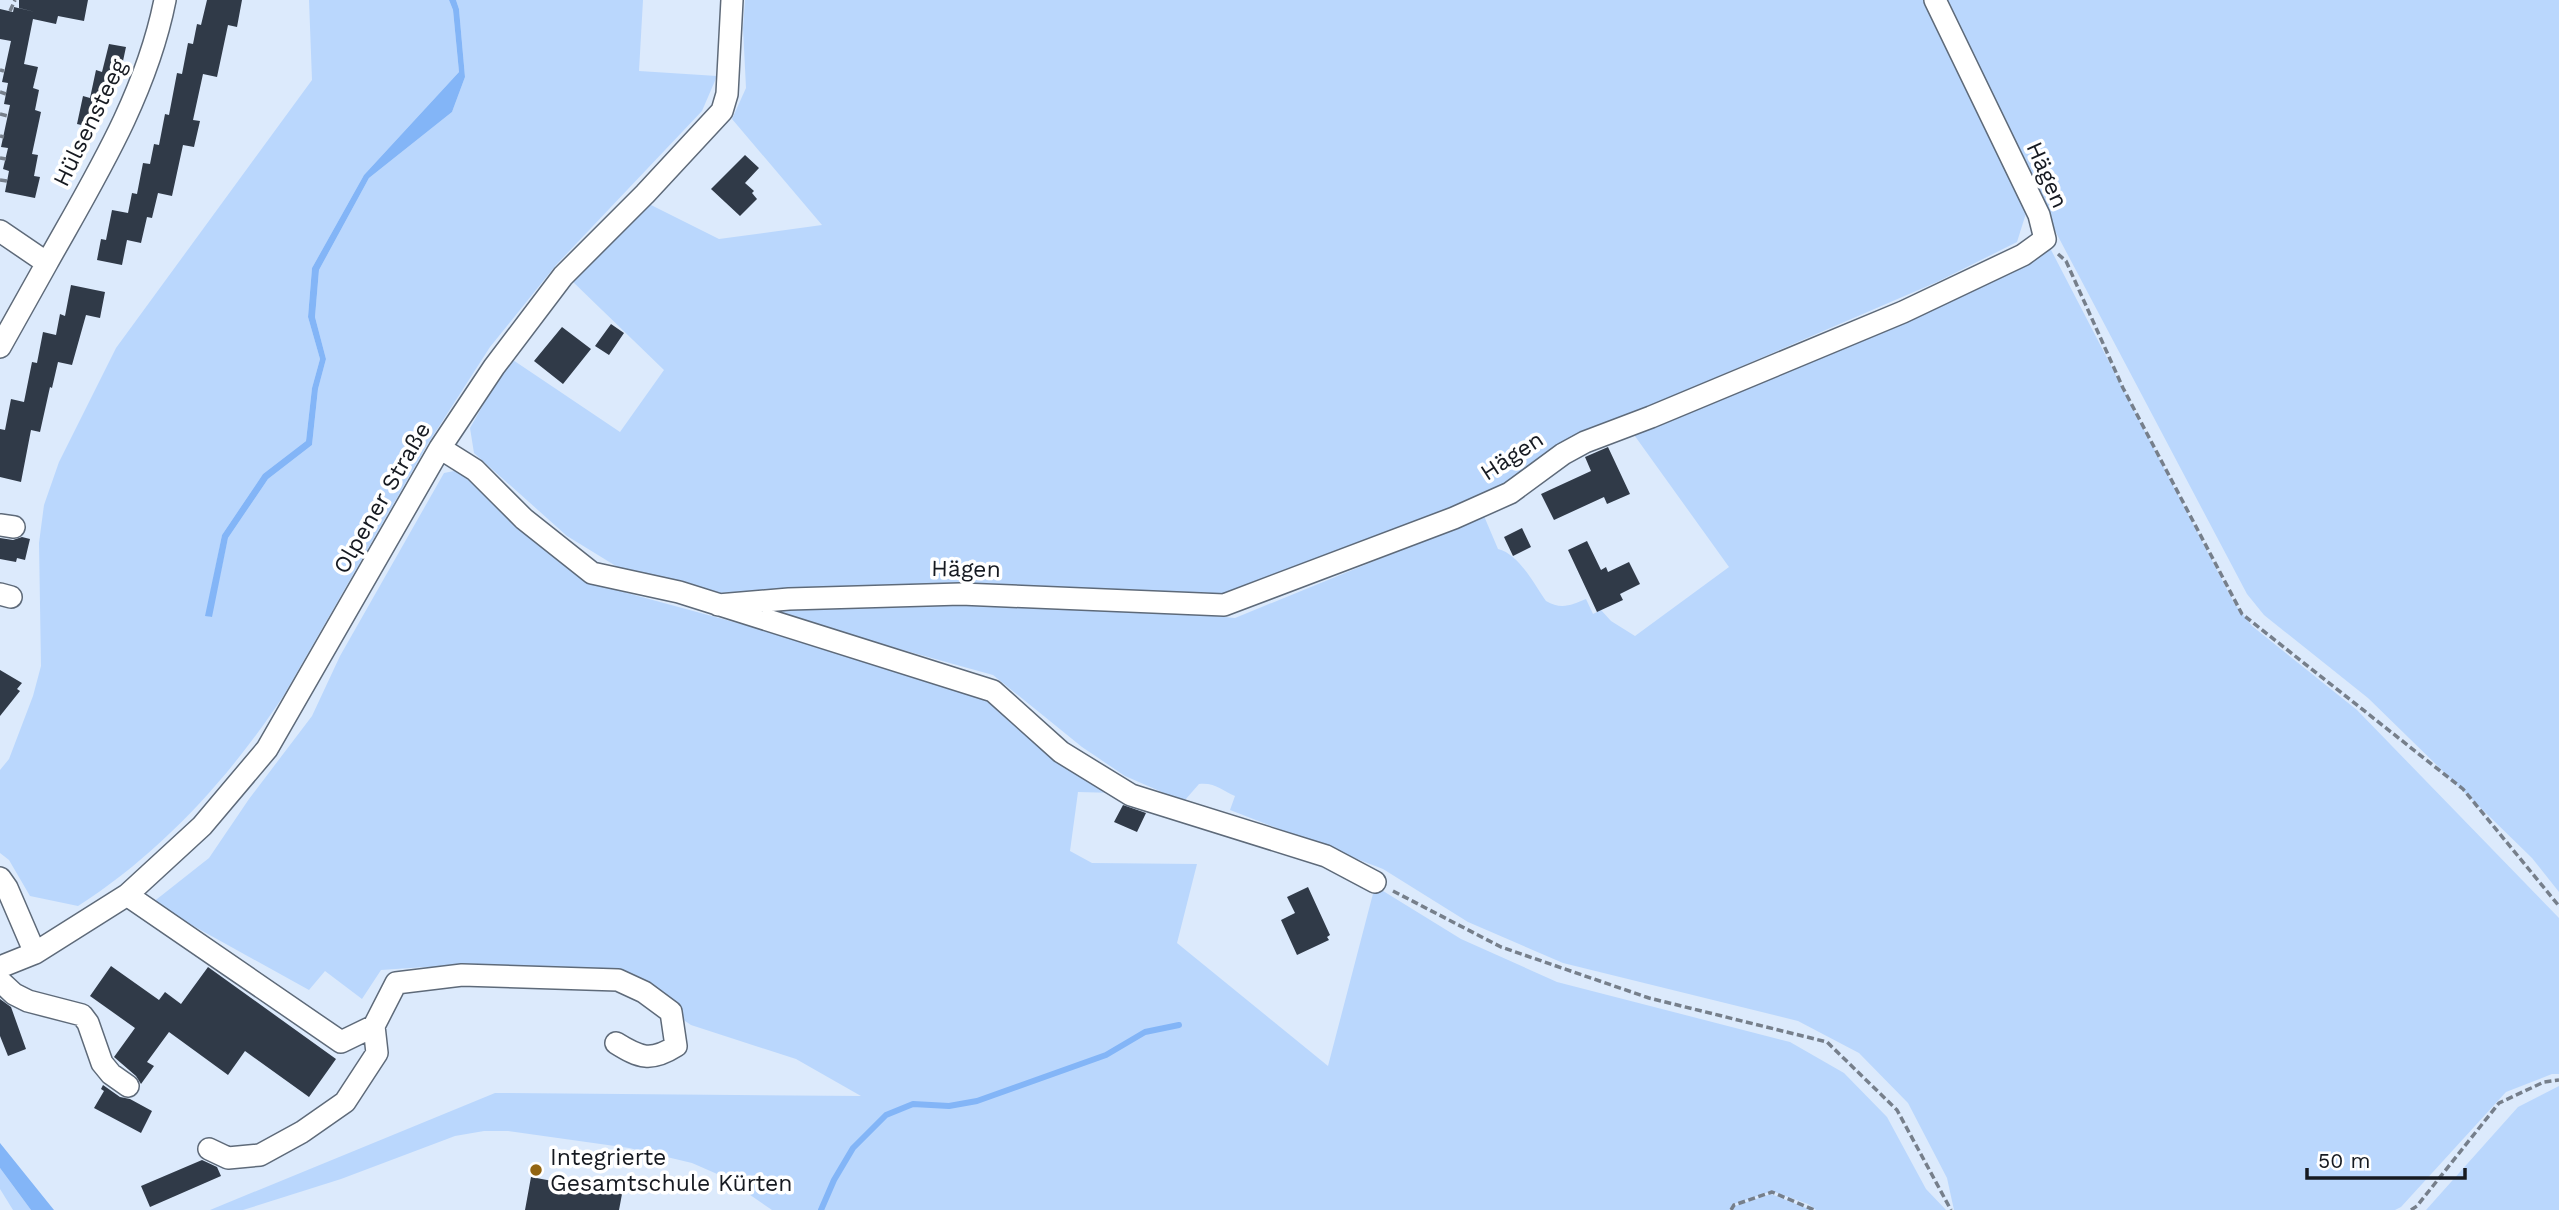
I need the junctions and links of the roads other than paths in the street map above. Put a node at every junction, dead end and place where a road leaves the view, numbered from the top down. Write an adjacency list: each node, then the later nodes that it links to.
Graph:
1 (165, 0): 5 (street, Hülsensteeg)
2 (732, 0): 7 (street, Olpener Straße)
3 (1935, 0): 8 (street, Hägen)
4 (0, 231): 5 (street)
5 (47, 263): 6 (street, Hülsensteeg)
6 (0, 347)
7 (440, 448): 8 (street, Hägen); 11 (street, Olpener Straße)
8 (718, 605): 10 (street, Hägen)
9 (0, 878): 12 (street)
10 (1375, 882)
11 (127, 895): 12 (street, Olpener Straße); 15 (street)
12 (35, 953): 13 (street, Olpener Straße)
13 (0, 967)
14 (0, 981): 17 (street)
15 (374, 1026): 16 (street); 18 (street)
16 (616, 1043)
17 (128, 1086)
18 (209, 1149)

